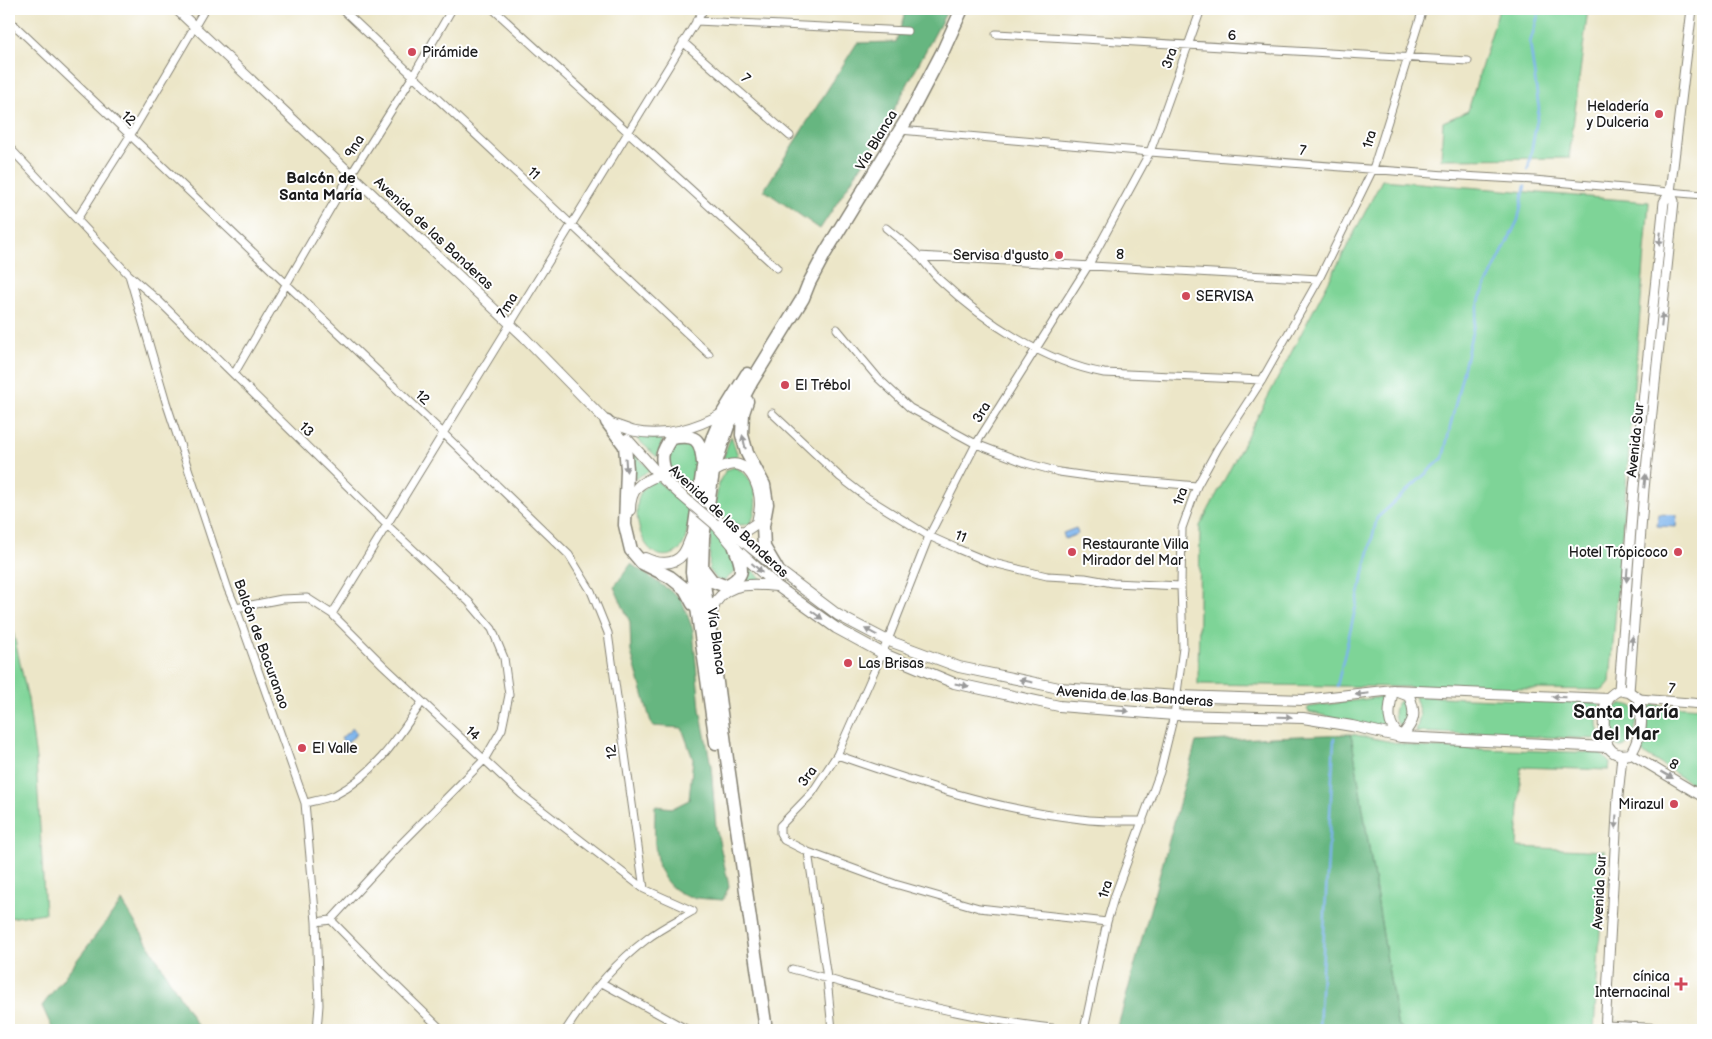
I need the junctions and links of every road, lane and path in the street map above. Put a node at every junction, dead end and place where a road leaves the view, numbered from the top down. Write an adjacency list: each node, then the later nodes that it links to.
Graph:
1 (176, 9): 13 (street, Avenida de las Banderas)
2 (205, 9): 13 (street)
3 (342, 9): 20 (street, 11)
4 (452, 9): 20 (street, 9na)
5 (494, 9): 22 (street)
6 (704, 9): 12 (street, 7ma)
7 (962, 9): 21 (highway, Vía Blanca)
8 (1201, 9): 17 (street, 3ra)
9 (1423, 9): 18 (street, 1ra)
10 (1692, 9): 29 (street, Avenida Sur)
11 (9, 20): 23 (street, 12)
12 (696, 21): 14 (street); 16 (street, 7ma)
13 (195, 26): 23 (street); 28 (street, Avenida de las Banderas)
14 (907, 31)
15 (996, 34): 17 (street, 6)
16 (683, 42): 22 (street, 7ma); 24 (street, 7)
17 (1187, 45): 18 (street, 6); 26 (street, 3ra)
18 (1407, 57): 19 (street, 6); 27 (street, 1ra)
19 (1468, 61)
20 (413, 76): 28 (street, 9na); 32 (street, 11)
21 (900, 130): 26 (street, 7); 39 (highway, Vía Blanca)
22 (627, 133): 32 (street, 7ma); 36 (street)
23 (130, 136): 31 (street); 40 (street, 12)
24 (790, 136)
25 (9, 147): 31 (street, 13)
26 (1150, 152): 27 (street, 7); 35 (street, 3ra)
27 (1373, 170): 29 (street, 7); 38 (street, 1ra)
28 (352, 174): 40 (street, 9na); 41 (street, Avenida de las Banderas)
29 (1670, 192): 30 (street, 7); 74 (street, Avenida Sur)
30 (1703, 195)
31 (77, 219): 37 (street, 13)
32 (570, 226): 41 (street, 7ma); 44 (street, 11)
33 (886, 228): 34 (street)
34 (918, 256): 35 (street, 8); 43 (street)
35 (1088, 266): 38 (street, 8); 43 (street, 3ra)
36 (777, 268)
37 (129, 275): 45 (street, 13); 67 (street, Balcón de Bacuranao)
38 (1320, 279): 46 (street, 1ra)
39 (809, 283): 47 (highway, Vía Blanca); 48 (highway, Vía Blanca)
40 (286, 285): 45 (street, 9na); 51 (street, 12)
41 (510, 324): 50 (street, Avenida de las Banderas); 51 (street, 7ma)
42 (837, 329): 53 (street)
43 (1035, 347): 46 (street); 53 (street, 3ra)
44 (709, 354)
45 (234, 374): 58 (street, 13)
46 (1262, 380): 56 (street, 1ra)
47 (752, 381): 54 (highway, Vía Blanca); 64 (highway, one-way to 47)
48 (723, 413): 50 (street); 54 (highway, Vía Blanca)
49 (772, 413): 61 (street, 11)
50 (607, 422): 52 (street, Avenida de las Banderas); 68 (highway, one-way to 68)
51 (443, 433): 58 (street, 7ma); 90 (street, 12)
52 (627, 440): 55 (main road, Avenida de las Banderas)
53 (976, 444): 56 (street); 61 (street, 3ra)
54 (708, 469): 55 (highway); 59 (highway, Vía Blanca); 60 (main road); 63 (highway, Vía Blanca)
55 (662, 473): 57 (main road, Avenida de las Banderas, bridge); 59 (main road)
56 (1197, 486): 66 (street, 1ra)
57 (714, 521): 60 (main road, Avenida de las Banderas); 62 (main road, Avenida de las Banderas)
58 (387, 525): 69 (street, 7ma); 85 (street, 13)
59 (694, 532): 68 (highway, Vía Blanca)
60 (734, 532): 64 (main road, Avenida de las Banderas)
61 (929, 536): 66 (street, 11); 71 (street, 3ra)
62 (735, 548): 63 (highway); 65 (main road, Avenida de las Banderas, one-way to 65)
63 (702, 568): 70 (highway, Vía Blanca)
64 (777, 569): 71 (main road, Avenida de las Banderas, one-way to 64)
65 (777, 586): 70 (main road); 72 (main road, Avenida de las Banderas, one-way to 72)
66 (1181, 586): 75 (street, 1ra)
67 (236, 608): 69 (street, 14); 87 (street, Balcón de Bacuranao)
68 (697, 612): 102 (highway, Vía Blanca)
69 (332, 614): 78 (street, 14)
70 (709, 625): 103 (highway, Vía Blanca)
71 (888, 640): 72 (street, 3ra); 75 (main road, Avenida de las Banderas, one-way to 71)
72 (882, 653): 80 (main road, Avenida de las Banderas, one-way to 80); 83 (street, 3ra)
73 (1394, 690): 75 (main road, Avenida de las Banderas, one-way to 75); 76 (main road, Avenida de las Banderas, one-way to 73); 81 (main road); 81 (main road)
74 (1624, 691): 76 (main road); 77 (main road)
75 (1177, 696): 80 (street, 1ra)
76 (1608, 699): 82 (main road)
77 (1639, 699): 79 (street, 7); 84 (main road, Avenida Sur)
78 (422, 702): 85 (street, 14); 87 (street)
79 (1703, 704)
80 (1174, 715): 81 (main road, Avenida de las Banderas, one-way to 81); 88 (street, 1ra)
81 (1401, 738): 82 (main road, Avenida de las Banderas)
82 (1608, 746): 84 (main road)
83 (837, 755): 88 (street); 89 (street, 3ra)
84 (1626, 755): 86 (street, 8, one-way to 86); 97 (street, Avenida Sur, one-way to 97)
85 (484, 760): 90 (street, 14); 91 (street, 13)
86 (1703, 797)
87 (305, 803): 92 (street, Balcón de Bacuranao)
88 (1142, 821): 93 (street, 1ra)
89 (808, 852): 93 (street); 95 (street)
90 (644, 889): 96 (street, 14)
91 (331, 920): 92 (street); 99 (street)
92 (316, 922): 98 (street, Balcón de Bacuranao)
93 (1107, 922): 106 (street, 1ra)
94 (792, 969): 95 (street)
95 (827, 978): 104 (street); 105 (street)
96 (602, 983): 100 (street); 101 (street)
97 (1606, 1028): 107 (street)
98 (317, 1030)
99 (442, 1030)
100 (566, 1030)
101 (688, 1030)
102 (758, 1030)
103 (766, 1030)
104 (832, 1030)
105 (1073, 1030)
106 (1084, 1030)
107 (1703, 1030)

